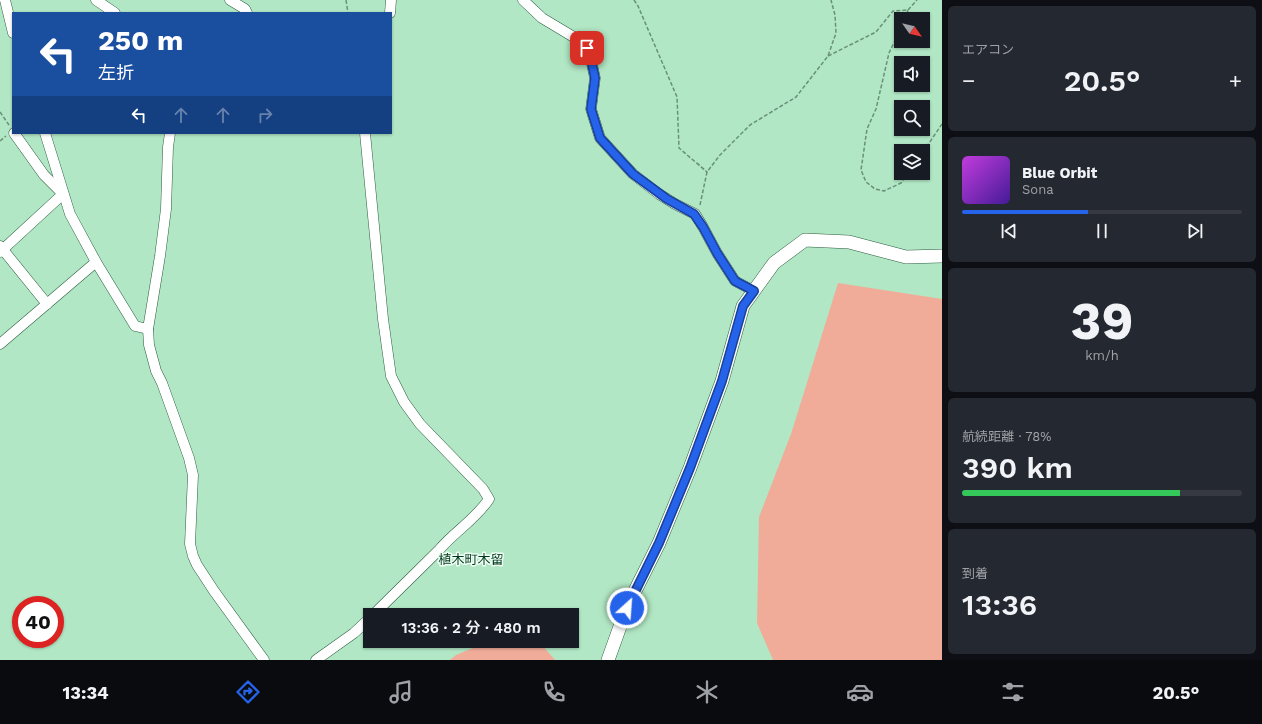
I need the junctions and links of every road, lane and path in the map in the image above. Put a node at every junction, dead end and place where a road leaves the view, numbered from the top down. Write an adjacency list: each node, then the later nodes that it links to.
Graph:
1 (5, 0): 15 (street)
2 (96, 0): 11 (street)
3 (230, 0): 12 (street)
4 (346, 0): 13 (path)
5 (391, 0): 14 (street)
6 (523, 0): 30 (street)
7 (634, 0): 27 (path)
8 (831, 0): 17 (path)
9 (917, 0): 10 (path)
10 (908, 10): 17 (path)
11 (114, 12)
12 (246, 12)
13 (348, 12)
14 (390, 12)
15 (12, 29)
16 (894, 43): 28 (path)
17 (828, 56): 27 (path)
18 (0, 112): 20 (path)
19 (942, 124): 25 (path)
20 (12, 130)
21 (14, 134): 29 (street)
22 (45, 134): 29 (street)
23 (170, 134): 36 (street)
24 (365, 134): 38 (street)
25 (928, 144)
26 (697, 163): 27 (path)
27 (707, 172): 30 (path)
28 (903, 180)
29 (63, 194): 31 (street); 33 (street)
30 (694, 214): 34 (street)
31 (1, 249): 35 (street)
32 (942, 256): 34 (street)
33 (96, 262): 35 (street); 36 (street)
34 (754, 291): 42 (street)
35 (47, 304): 37 (street)
36 (148, 328): 40 (street)
37 (0, 344)
38 (380, 608)
39 (363, 625): 41 (street)
40 (264, 660)
41 (316, 660)
42 (608, 660)

